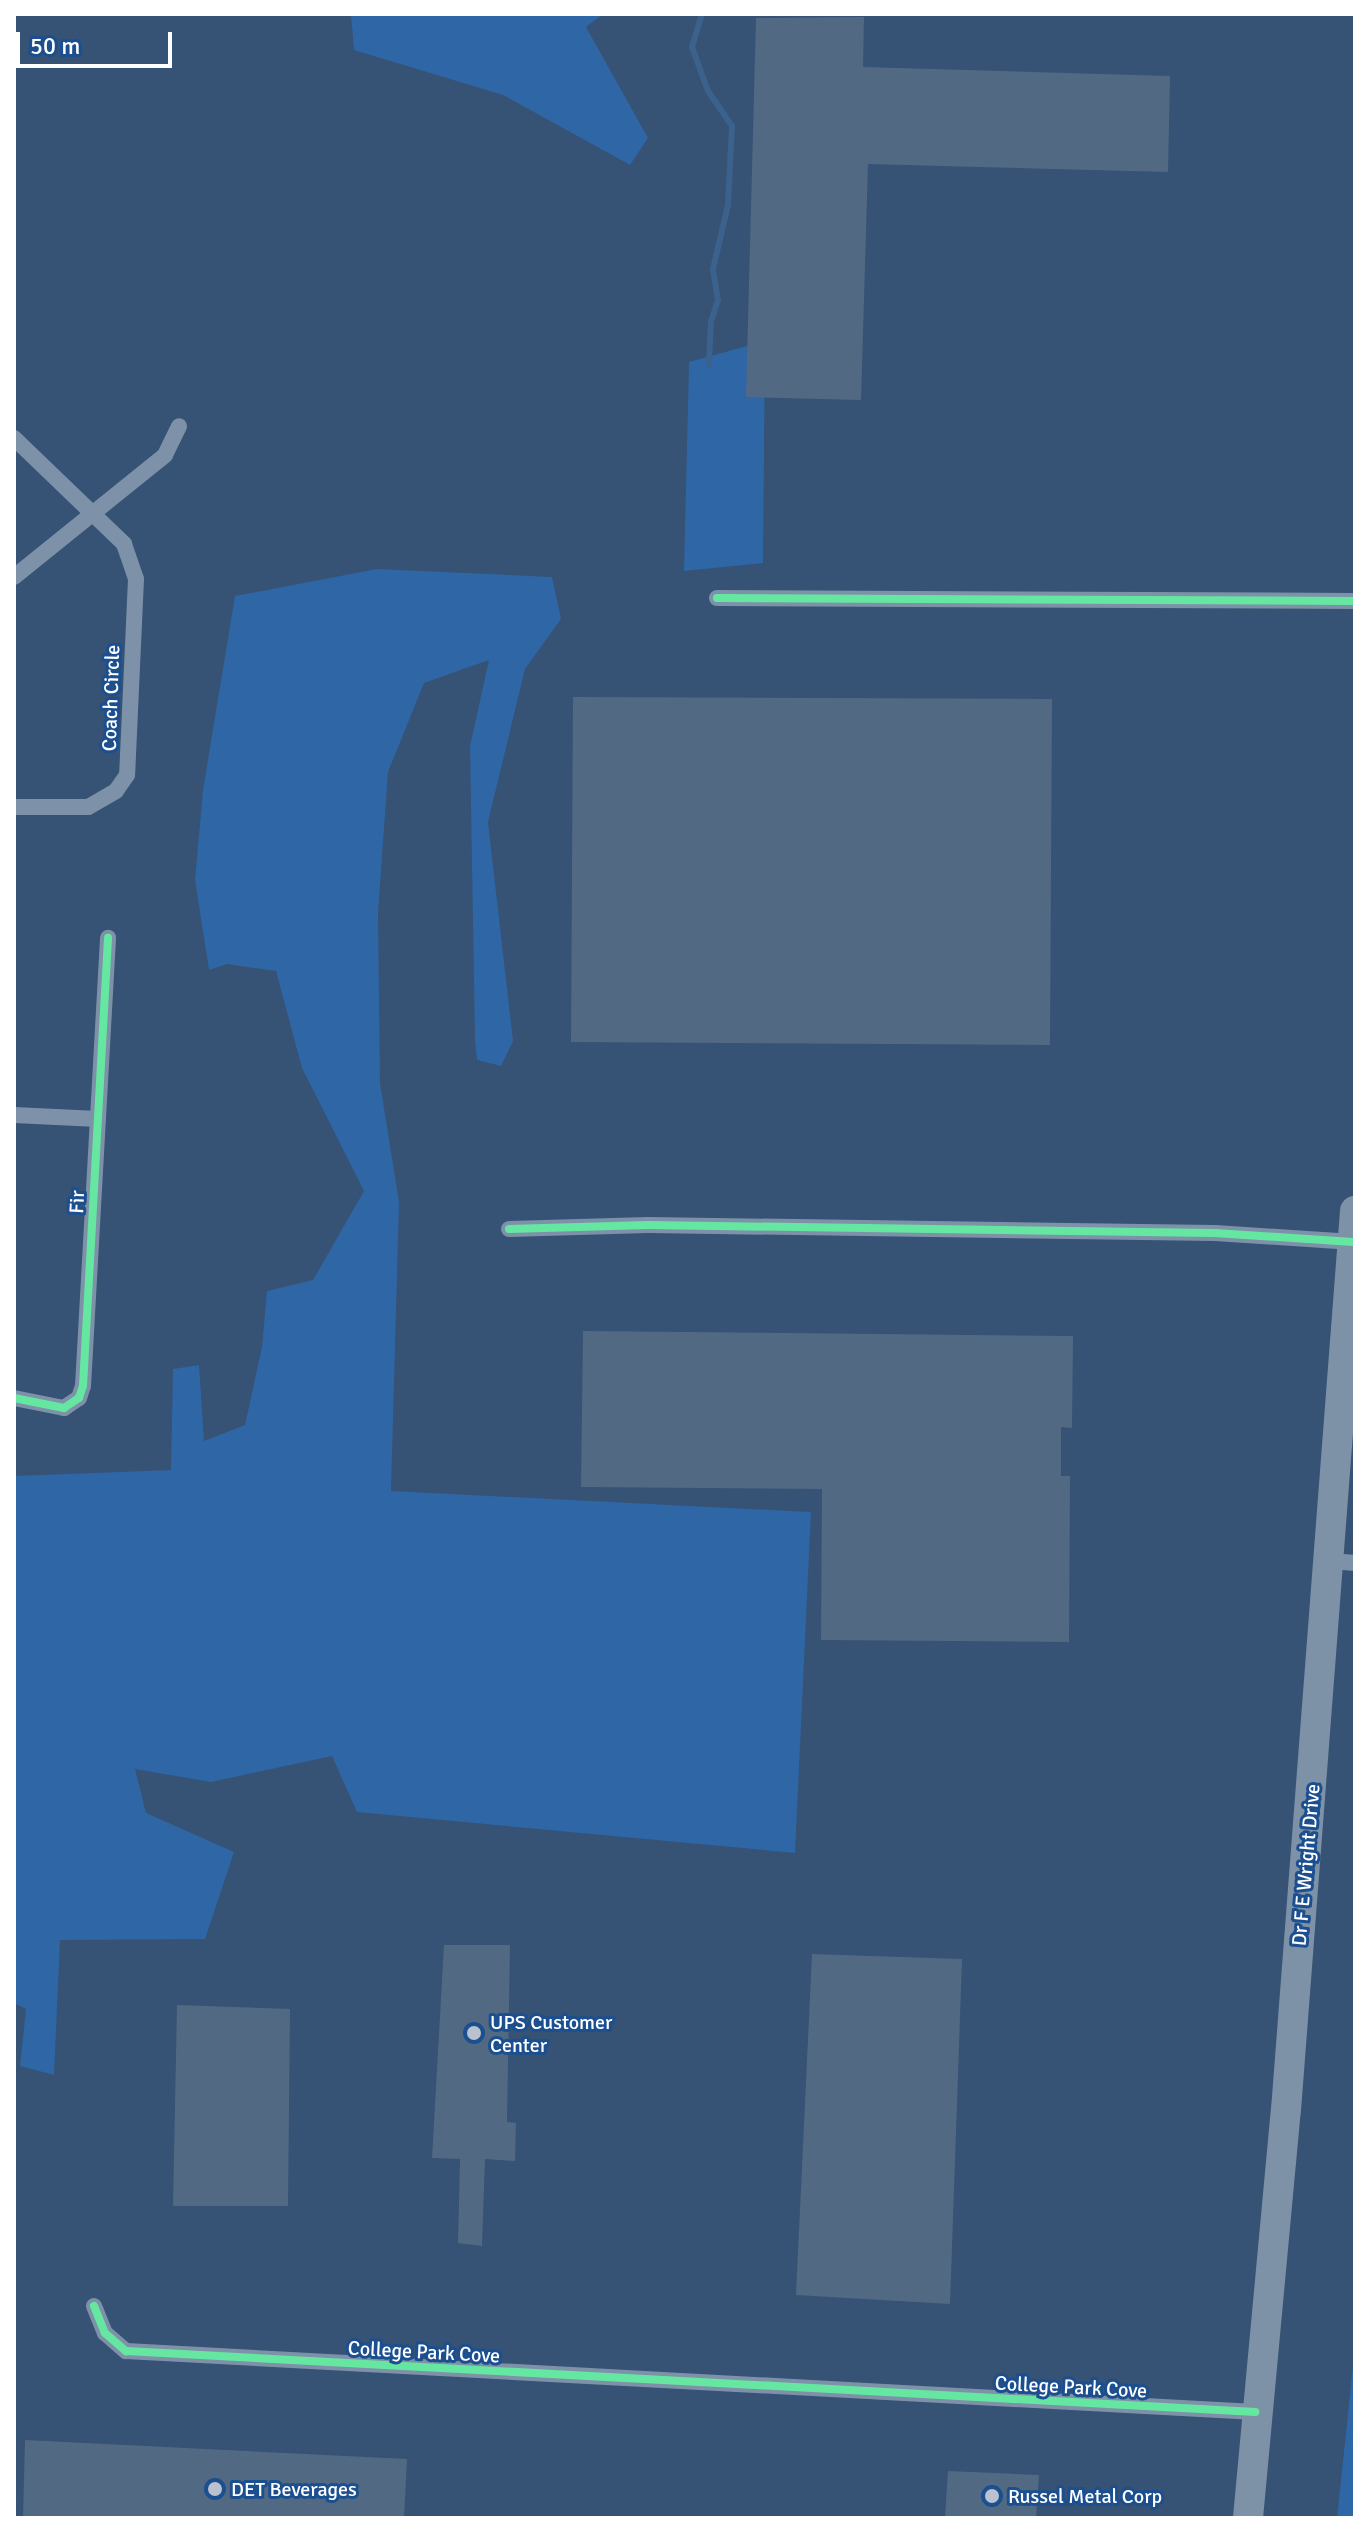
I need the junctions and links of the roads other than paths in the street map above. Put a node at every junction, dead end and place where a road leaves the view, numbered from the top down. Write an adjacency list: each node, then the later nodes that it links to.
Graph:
1 (179, 426): 3 (street)
2 (14, 438): 3 (street, Coach Circle)
3 (92, 513): 4 (street); 7 (street, Coach Circle)
4 (14, 577)
5 (717, 598): 6 (street)
6 (1355, 601)
7 (14, 807)
8 (108, 938): 10 (street, Fir)
9 (14, 1115): 10 (street)
10 (98, 1119): 14 (street, Fir)
11 (1355, 1211): 13 (highway, Dr F E Wright Drive)
12 (509, 1229): 13 (street)
13 (1353, 1242): 15 (highway, Dr F E Wright Drive)
14 (14, 1398)
15 (1343, 1562): 17 (highway, Dr F E Wright Drive)
16 (94, 2306): 17 (street, College Park Cove)
17 (1255, 2412): 18 (highway, Dr F E Wright Drive)
18 (1248, 2518)

